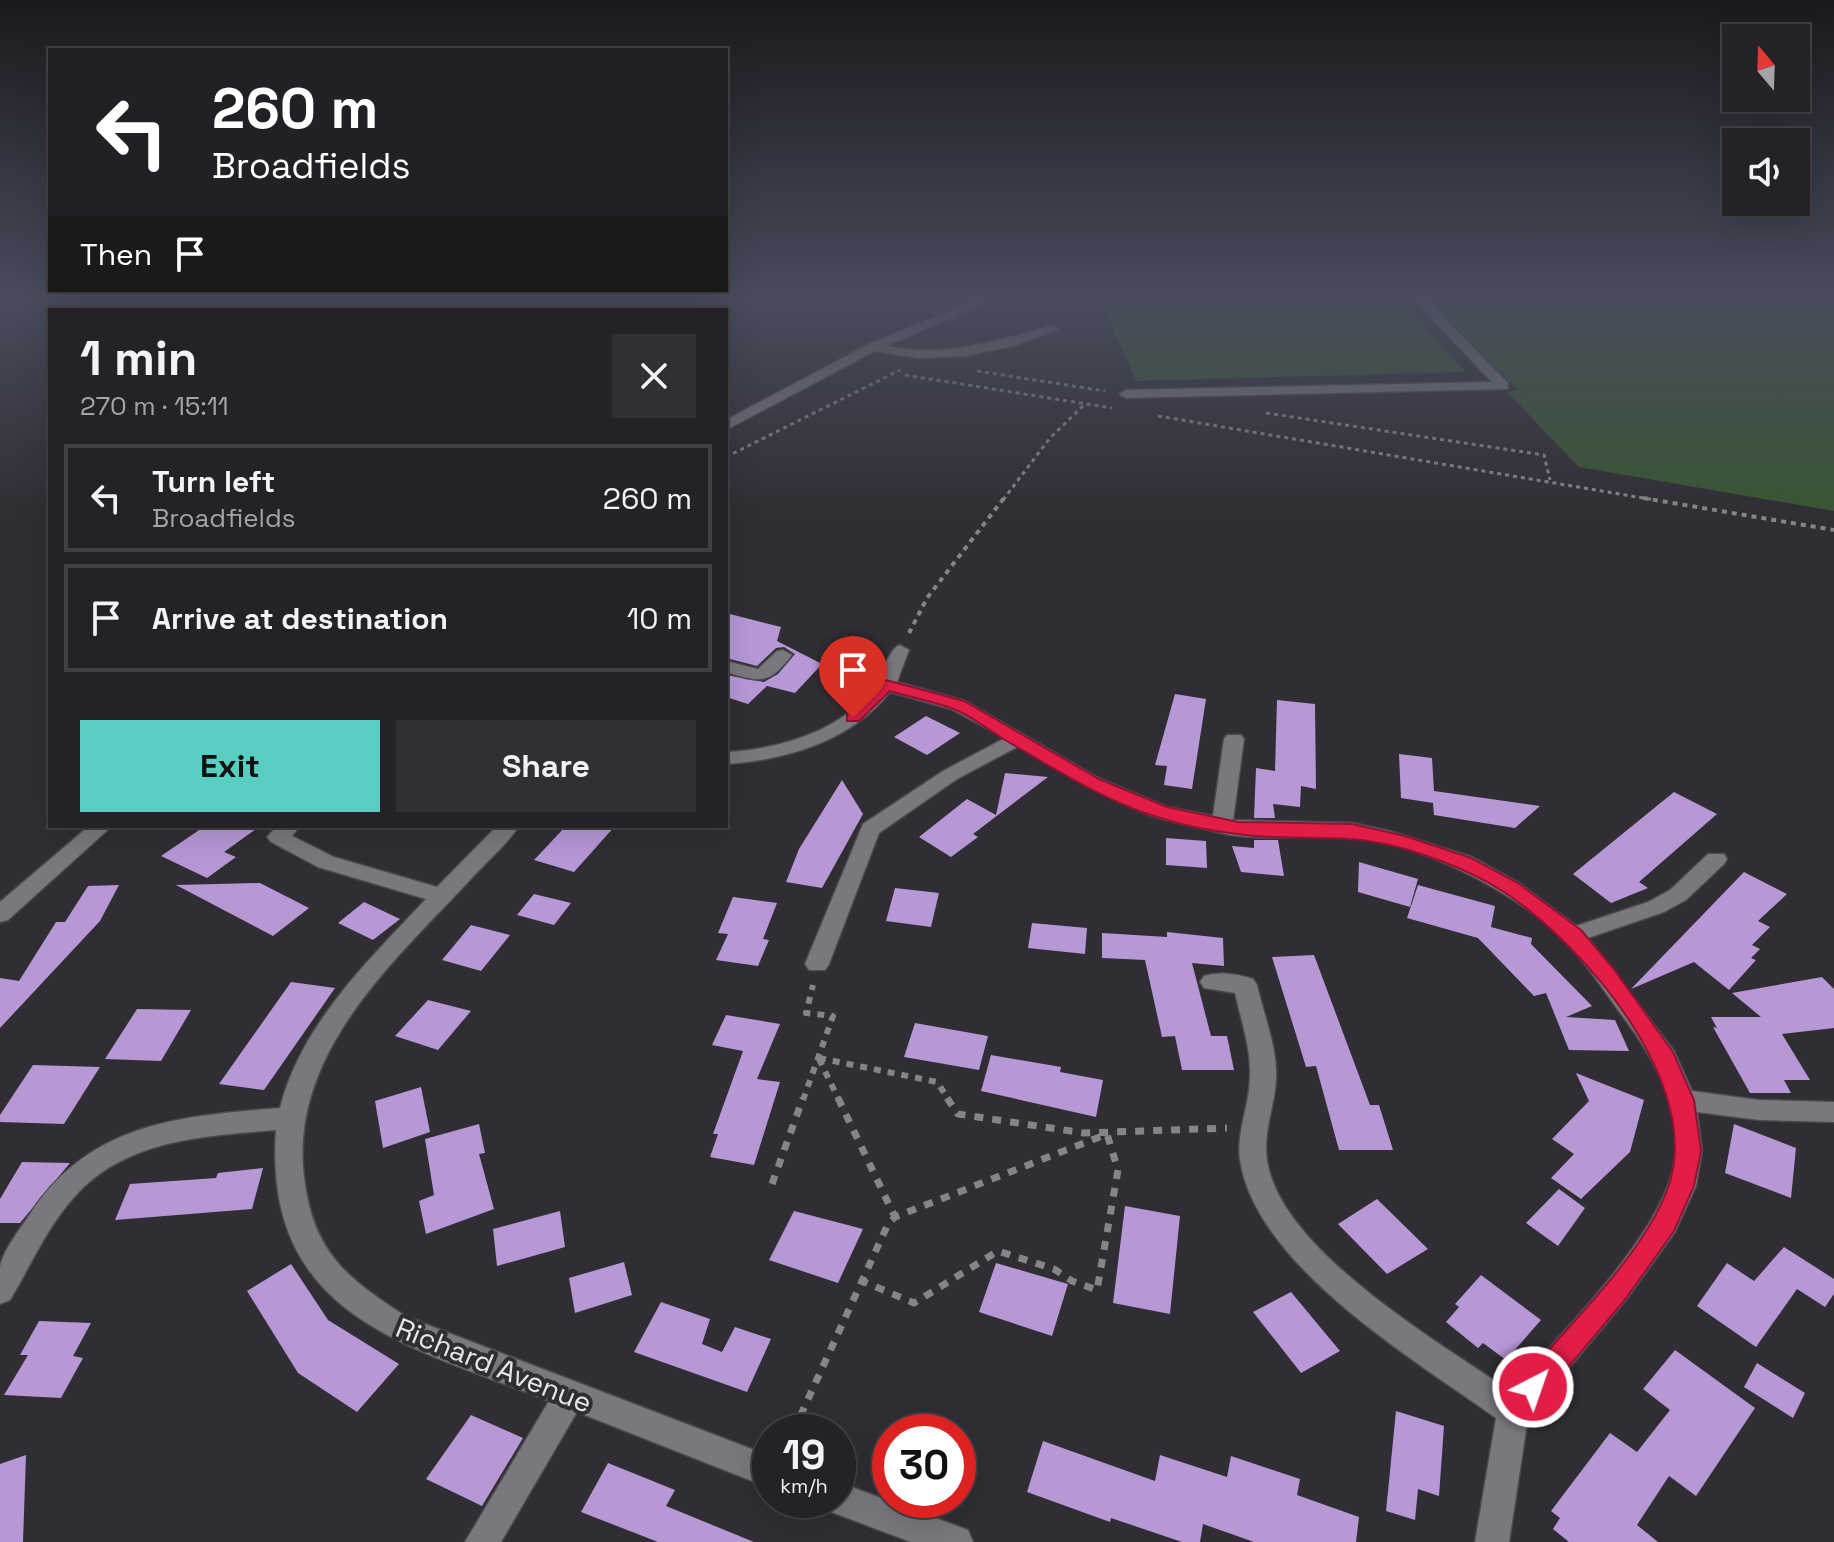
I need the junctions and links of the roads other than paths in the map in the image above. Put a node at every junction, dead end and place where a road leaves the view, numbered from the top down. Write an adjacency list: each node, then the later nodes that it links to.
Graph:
1 (828, 371): 4 (street)
2 (1488, 371): 3 (street)
3 (1126, 394)
4 (728, 425)
5 (900, 650): 8 (street)
6 (783, 655): 7 (street)
7 (728, 667)
8 (886, 685): 9 (street); 11 (street)
9 (1020, 738): 12 (street); 20 (street)
10 (1234, 739): 12 (street)
11 (728, 758)
12 (1222, 826): 19 (street)
13 (100, 828): 18 (street)
14 (288, 828): 17 (street)
15 (507, 828): 17 (street, Richard Avenue)
16 (1716, 859): 19 (street)
17 (439, 895): 24 (street, Richard Avenue)
18 (0, 914)
19 (1573, 935): 22 (street)
20 (817, 964)
21 (1212, 982): 27 (street)
22 (1683, 1100): 23 (street); 27 (street)
23 (1834, 1112)
24 (289, 1118): 25 (street); 26 (street, Richard Avenue)
25 (0, 1291)
26 (569, 1397): 28 (street, Richard Avenue); 30 (street)
27 (1513, 1411): 32 (street)
28 (752, 1465)
29 (856, 1505): 31 (street)
30 (482, 1542)
31 (956, 1542)
32 (1492, 1542)

